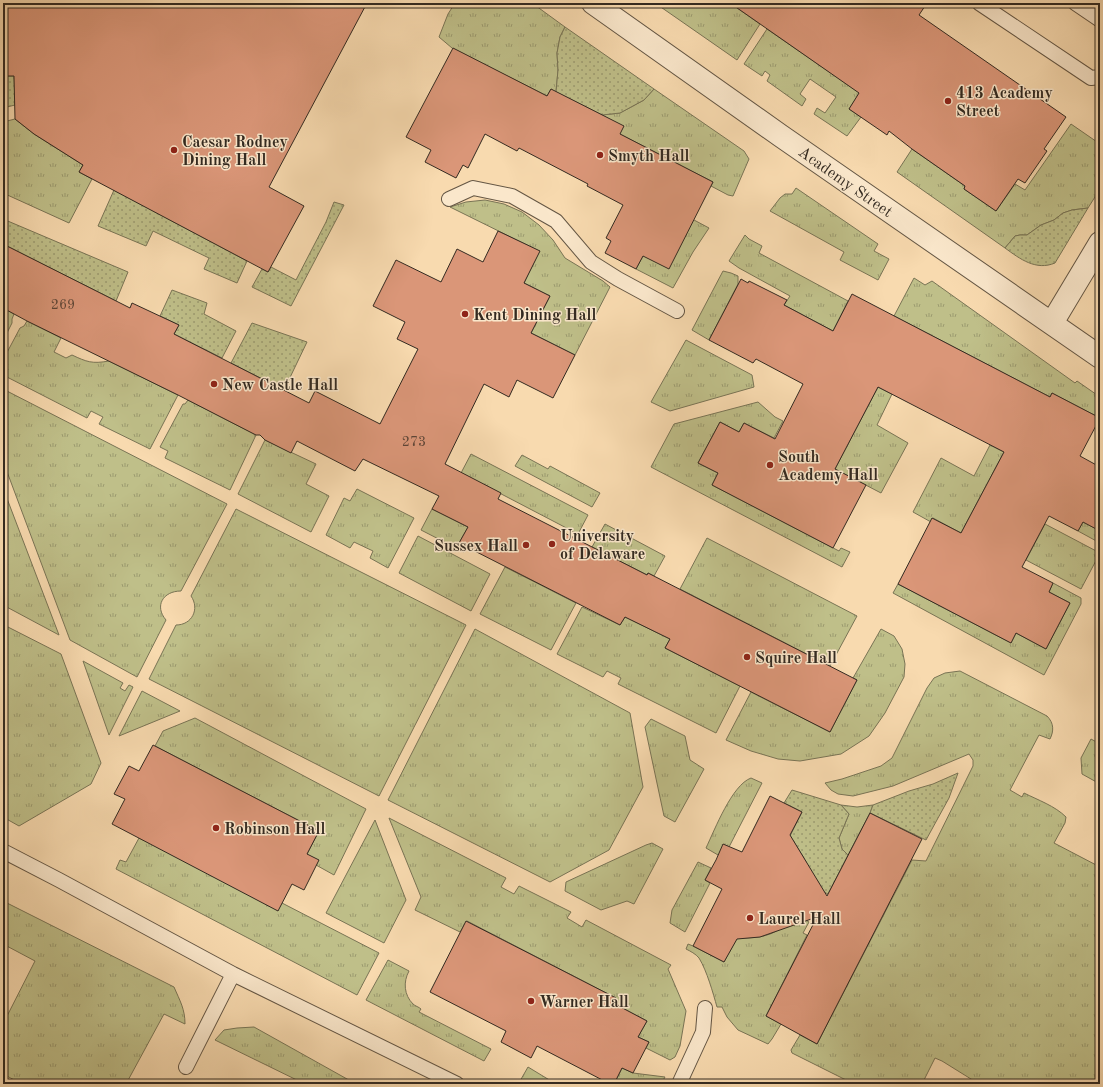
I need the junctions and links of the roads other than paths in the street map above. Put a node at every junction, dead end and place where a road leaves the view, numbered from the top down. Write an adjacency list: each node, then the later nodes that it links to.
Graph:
1 (593, 3): 9 (street, Academy Street)
2 (979, 3): 5 (lane)
3 (1075, 3): 4 (lane)
4 (1100, 20)
5 (1100, 77)
6 (449, 199): 8 (lane)
7 (1100, 243): 9 (street)
8 (677, 311)
9 (1052, 323): 10 (street, Academy Street)
10 (1100, 357)
11 (3, 851): 12 (lane)
12 (233, 974): 14 (lane); 15 (lane)
13 (705, 1008): 16 (lane)
14 (186, 1067)
15 (457, 1084)
16 (679, 1084)

